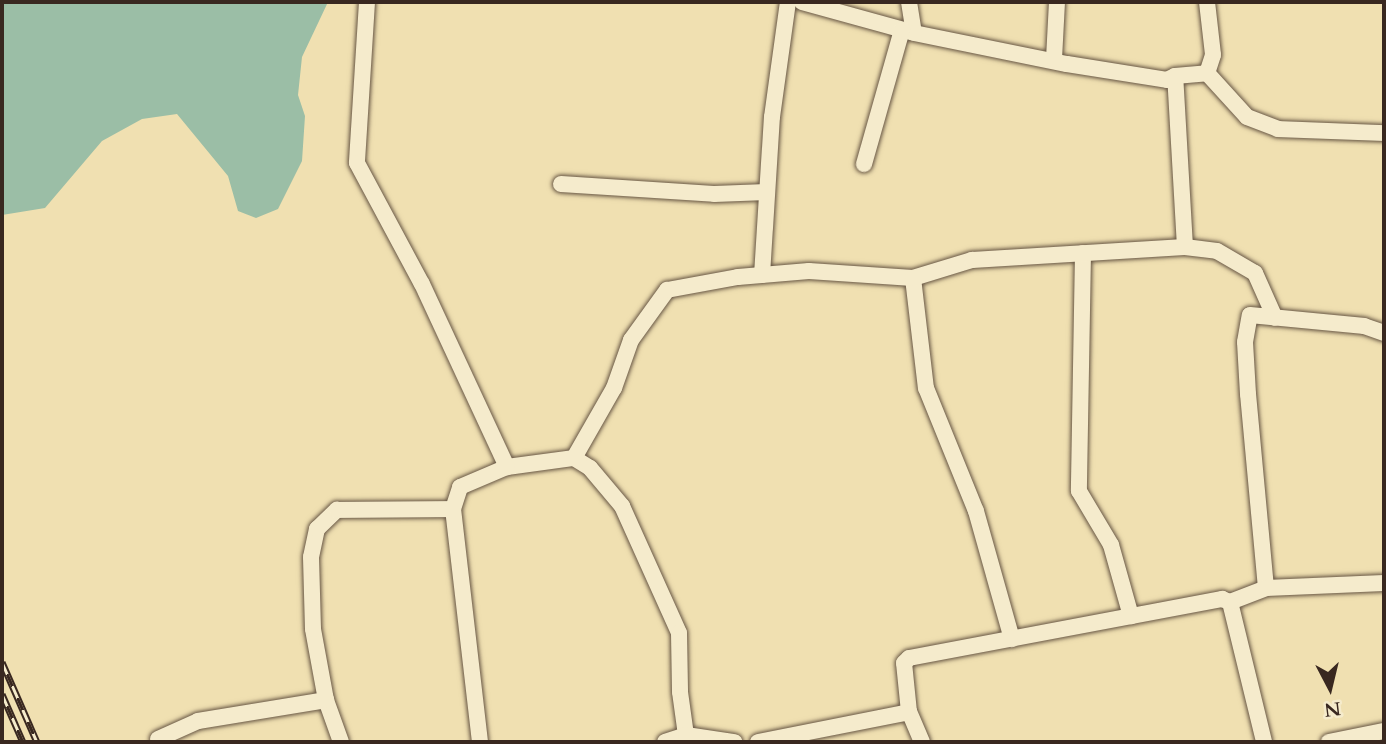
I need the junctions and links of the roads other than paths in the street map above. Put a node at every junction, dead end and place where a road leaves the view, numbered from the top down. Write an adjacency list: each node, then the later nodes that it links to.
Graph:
1 (367, 2): 22 (street)
2 (788, 2): 14 (street)
3 (802, 2): 7 (street)
4 (909, 2): 7 (street)
5 (1057, 2): 8 (street)
6 (1207, 2): 9 (street)
7 (908, 32): 8 (street); 12 (street)
8 (1054, 59): 10 (street)
9 (1207, 73): 10 (street); 11 (street)
10 (1175, 76): 15 (street)
11 (1384, 133)
12 (864, 164)
13 (561, 184): 14 (street)
14 (767, 192): 17 (street)
15 (1185, 247): 16 (street); 19 (street)
16 (1083, 253): 18 (street); 27 (street)
17 (762, 275): 18 (street); 21 (street)
18 (913, 278): 28 (street)
19 (1275, 318): 20 (street); 25 (street)
20 (1384, 333)
21 (574, 458): 22 (street); 33 (street)
22 (507, 467): 23 (street)
23 (453, 509): 29 (street); 35 (street)
24 (1384, 583): 25 (street)
25 (1266, 588): 26 (street)
26 (1230, 602): 27 (street); 40 (street)
27 (1131, 616): 28 (street)
28 (1012, 639): 30 (street)
29 (326, 700): 32 (street); 34 (street)
30 (909, 712): 38 (street); 39 (street)
31 (1384, 731): 41 (street)
32 (158, 739)
33 (686, 739): 36 (street); 37 (street)
34 (341, 742)
35 (480, 742)
36 (665, 742)
37 (734, 742)
38 (758, 742)
39 (922, 742)
40 (1264, 742)
41 (1329, 742)

